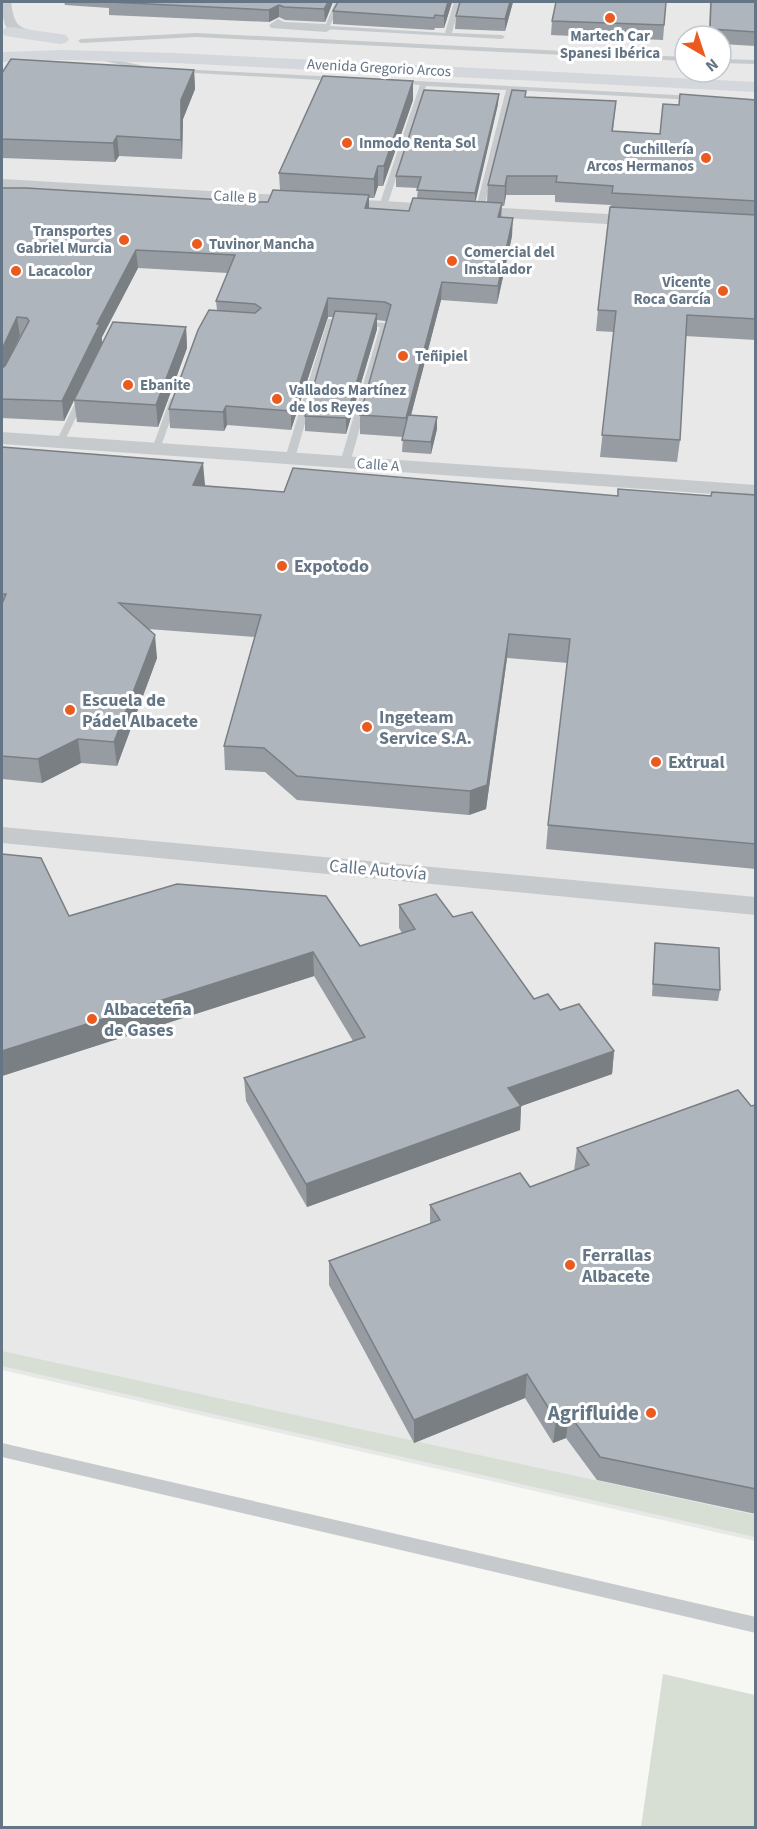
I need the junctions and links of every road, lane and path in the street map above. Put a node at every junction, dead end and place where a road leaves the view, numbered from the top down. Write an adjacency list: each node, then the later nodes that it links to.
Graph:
1 (338, 2): 5 (lane)
2 (458, 2): 9 (lane)
3 (4, 3): 7 (street)
4 (318, 14): 5 (street)
5 (332, 15): 8 (lane)
6 (278, 23): 8 (street)
7 (7, 29): 12 (main road, Avenida Gregorio Arcos); 14 (main road)
8 (330, 33): 9 (lane); 12 (lane); 13 (lane)
9 (448, 34): 10 (lane)
10 (460, 35): 11 (lane); 13 (lane)
11 (502, 37)
12 (83, 48): 14 (main road, Avenida Gregorio Arcos); 18 (lane); 20 (main road, Avenida Gregorio Arcos); 26 (main road, Avenida Gregorio Arcos)
13 (456, 48): 15 (lane)
14 (2, 57)
15 (673, 58)
16 (733, 61): 17 (lane)
17 (756, 62)
18 (154, 69)
19 (171, 70): 23 (lane)
20 (673, 72)
21 (733, 74): 22 (main road)
22 (756, 75)
23 (343, 79)
24 (389, 82): 25 (lane)
25 (424, 83): 27 (lane); 30 (lane)
26 (756, 87)
27 (510, 88): 28 (lane); 31 (lane)
28 (708, 99)
29 (2, 184): 30 (street, Calle B)
30 (383, 206): 31 (street, Calle B)
31 (479, 212): 32 (street, Calle B)
32 (652, 222)
33 (89, 383): 36 (lane)
34 (179, 386): 37 (lane)
35 (2, 438): 36 (street, Calle A)
36 (60, 442): 37 (street, Calle A)
37 (156, 449): 38 (street, Calle A)
38 (290, 458): 39 (street, Calle A); 39 (lane)
39 (345, 463): 40 (street, Calle A)
40 (756, 491)
41 (2, 835): 42 (street, Calle Autovía)
42 (756, 906)
43 (2, 1450): 44 (lane)
44 (756, 1625)

